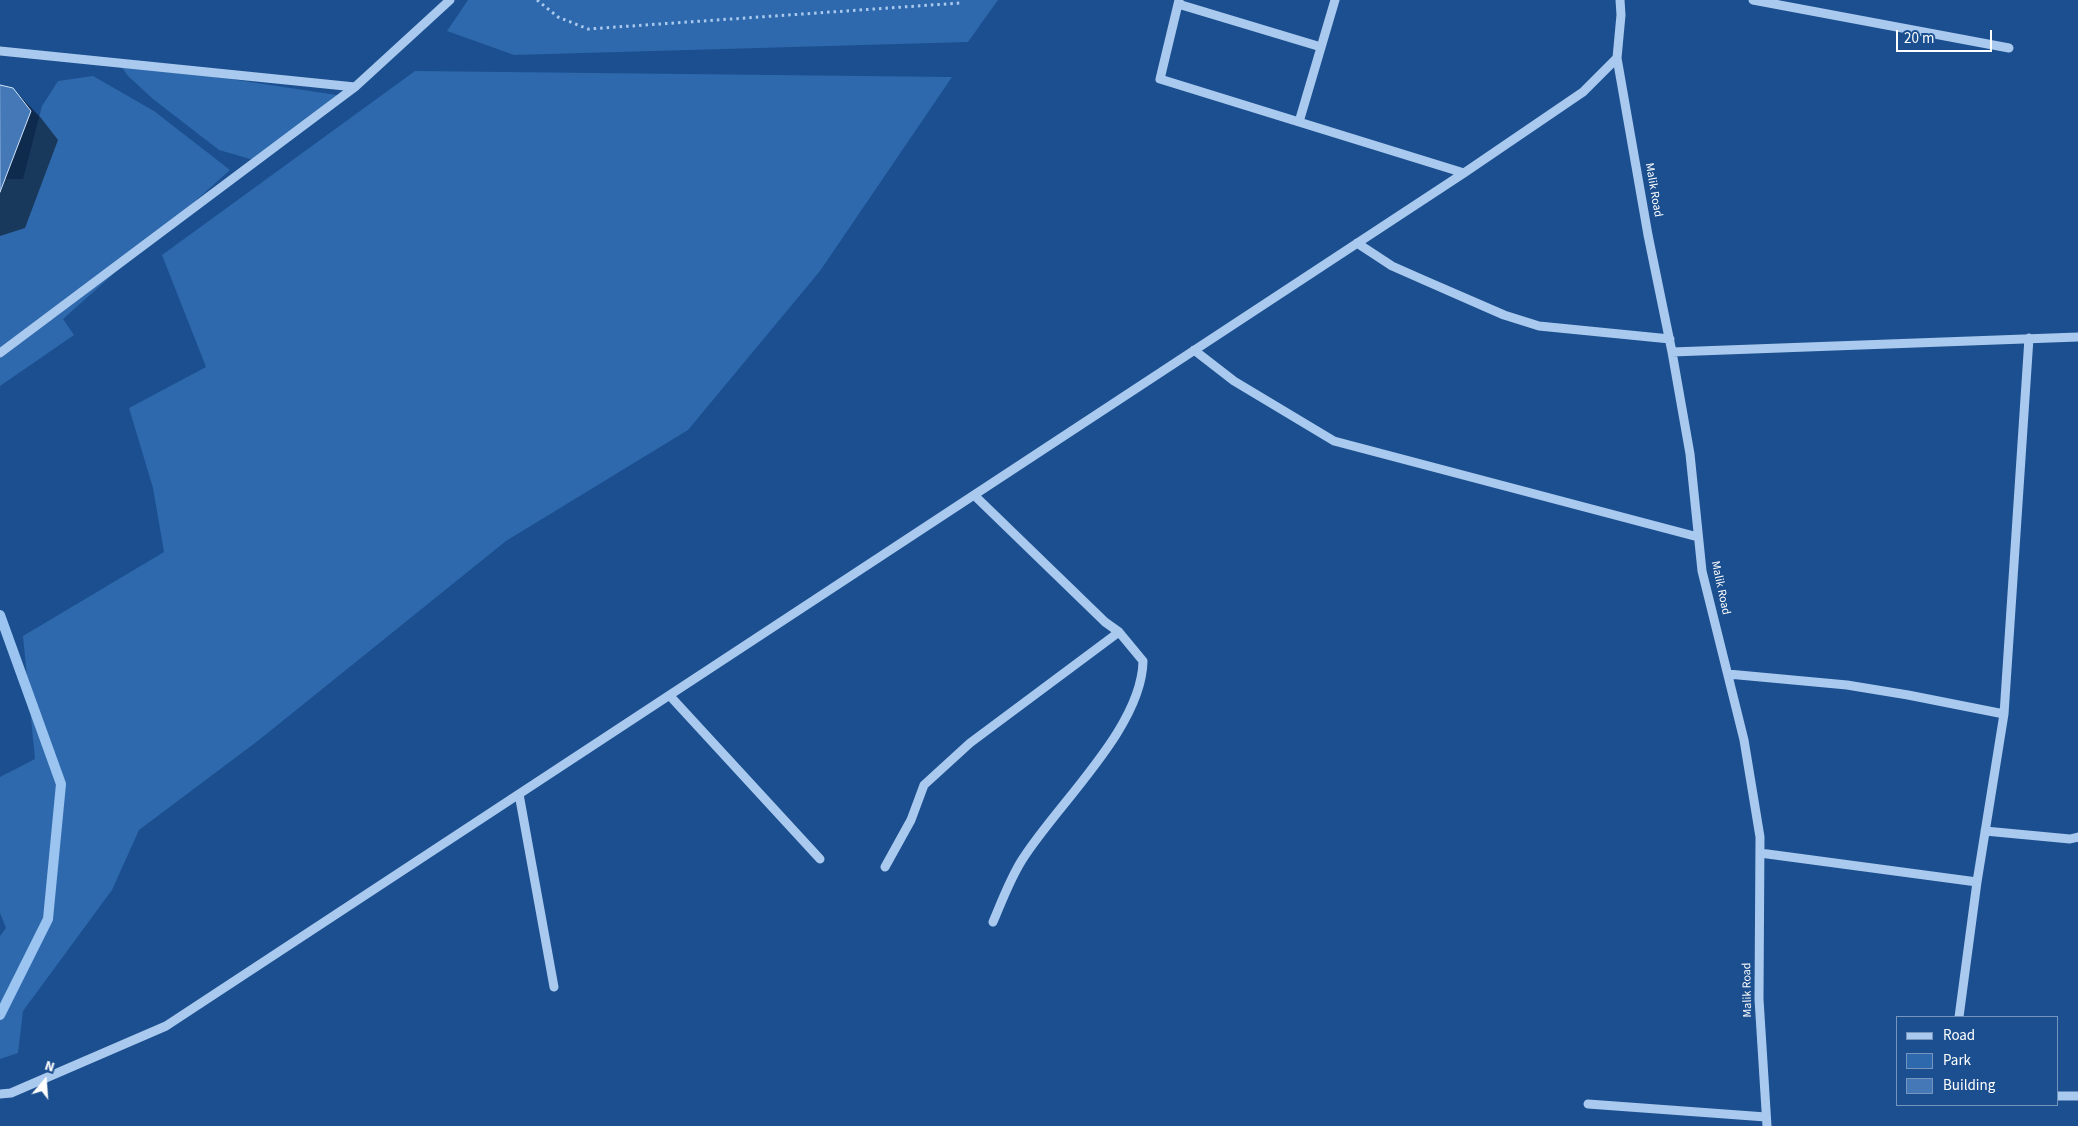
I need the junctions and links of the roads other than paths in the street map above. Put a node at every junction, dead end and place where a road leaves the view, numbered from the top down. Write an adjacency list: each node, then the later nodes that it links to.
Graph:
1 (450, 0): 10 (street)
2 (1335, 0): 6 (street)
3 (1620, 0): 9 (street, Malik Road)
4 (1753, 0): 7 (street)
5 (1179, 2): 6 (street); 11 (street)
6 (1321, 47): 11 (street)
7 (2009, 48)
8 (0, 51): 10 (street)
9 (1617, 58): 12 (street); 16 (street, Malik Road)
10 (355, 87): 19 (street)
11 (1299, 122): 12 (street)
12 (1464, 172): 13 (street)
13 (1357, 243): 16 (street); 17 (street)
14 (2078, 336): 15 (street)
15 (2030, 338): 18 (street); 25 (street)
16 (1670, 339): 18 (street, Malik Road)
17 (1194, 350): 20 (street); 21 (street)
18 (1672, 352): 21 (street, Malik Road)
19 (0, 353)
20 (974, 495): 22 (street); 24 (street)
21 (1698, 537): 23 (street, Malik Road)
22 (1119, 632): 31 (street); 33 (street)
23 (1728, 674): 25 (street); 29 (street, Malik Road)
24 (670, 696): 26 (street); 30 (street)
25 (2004, 714): 27 (street)
26 (519, 794): 34 (street); 36 (street)
27 (1985, 831): 28 (street); 32 (street)
28 (2078, 837)
29 (1760, 853): 32 (street); 40 (street, Malik Road)
30 (820, 858)
31 (885, 867)
32 (1977, 882): 35 (street)
33 (993, 922)
34 (554, 987)
35 (1960, 1016)
36 (0, 1094)
37 (2058, 1096): 38 (street)
38 (2078, 1096)
39 (1588, 1104): 40 (street)
40 (1766, 1121)

